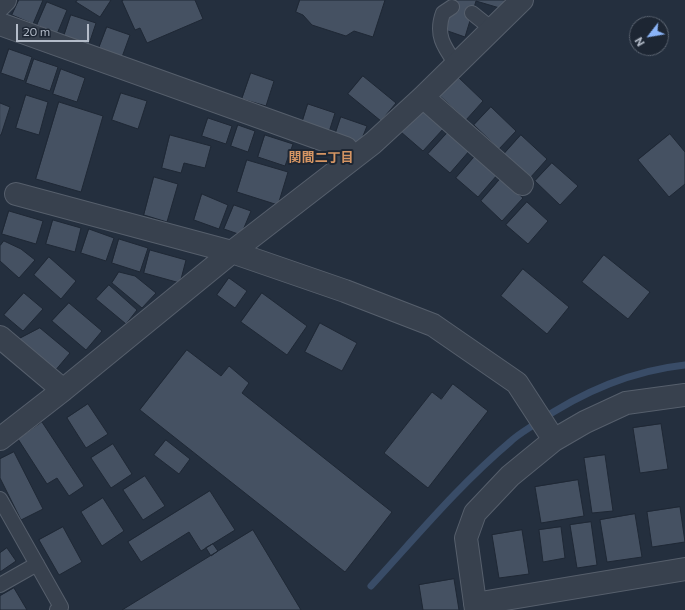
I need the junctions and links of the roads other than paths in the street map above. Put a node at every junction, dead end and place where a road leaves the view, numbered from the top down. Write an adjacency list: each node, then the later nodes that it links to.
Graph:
1 (5, 0): 3 (street)
2 (522, 0): 7 (street)
3 (0, 6)
4 (452, 8): 8 (lane)
5 (472, 13): 7 (lane)
6 (0, 24): 10 (street)
7 (492, 29): 8 (street)
8 (456, 64): 9 (street)
9 (423, 97): 10 (street); 11 (street)
10 (352, 158): 13 (street)
11 (522, 184)
12 (16, 194): 13 (street)
13 (232, 252): 15 (street); 18 (street)
14 (0, 337): 15 (street)
15 (63, 390): 17 (street)
16 (685, 395): 18 (street)
17 (0, 439)
18 (554, 440): 23 (street)
19 (0, 499): 20 (lane)
20 (36, 564): 22 (lane); 24 (lane)
21 (685, 569): 23 (street)
22 (0, 585)
23 (476, 607)
24 (57, 610)

